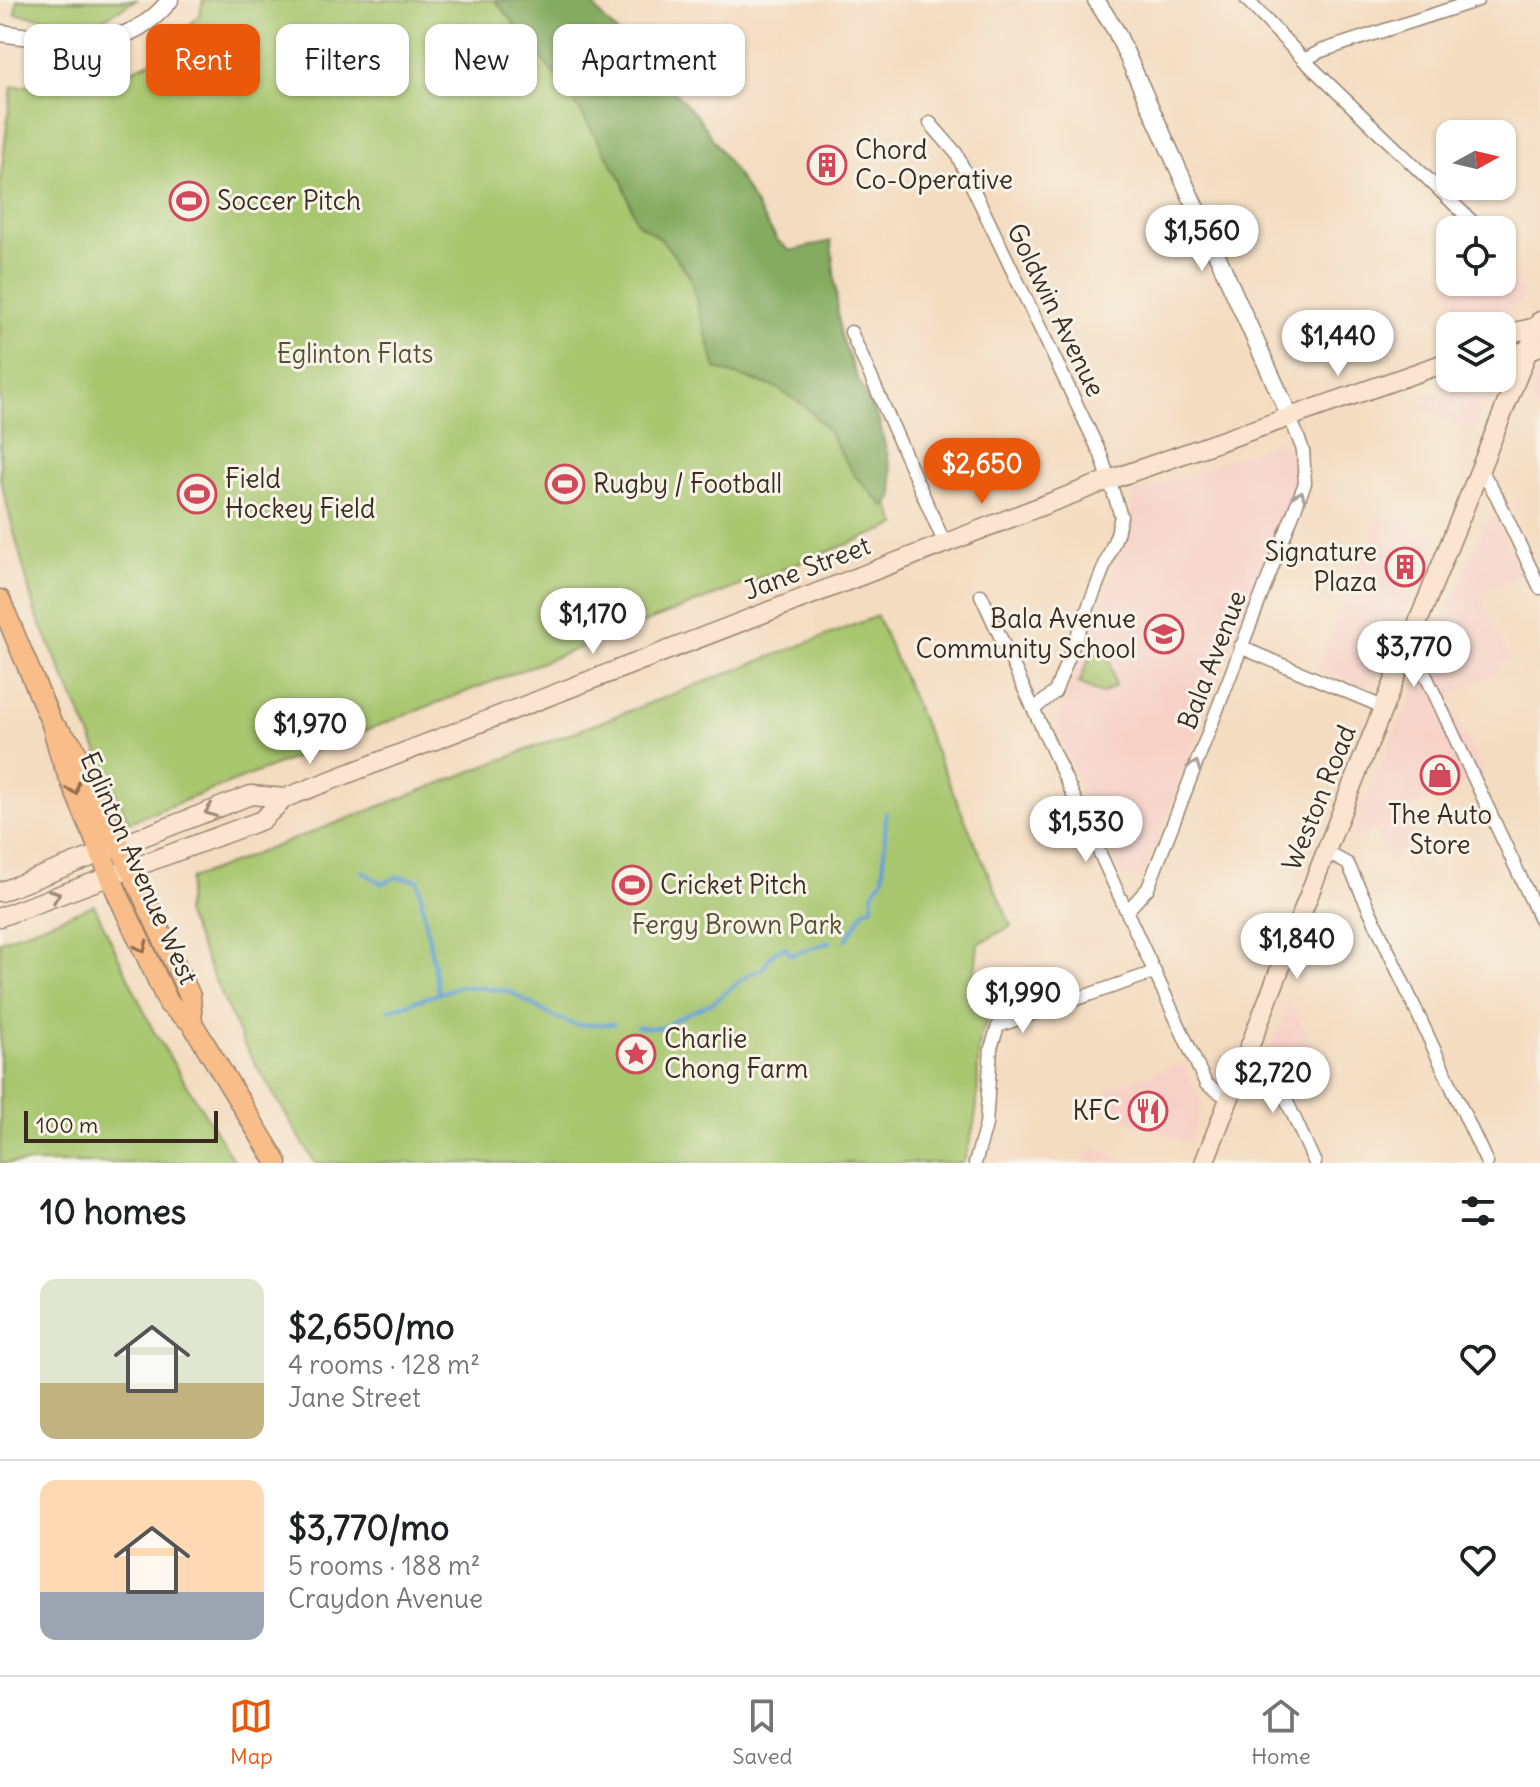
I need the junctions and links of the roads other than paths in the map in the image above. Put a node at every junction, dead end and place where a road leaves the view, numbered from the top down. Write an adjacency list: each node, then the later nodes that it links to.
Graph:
1 (170, 0): 5 (street)
2 (1096, 0): 14 (street)
3 (1247, 0): 6 (street)
4 (1478, 0): 6 (street)
5 (0, 33)
6 (1304, 60): 8 (street)
7 (930, 123): 16 (street, Goldwin Avenue)
8 (1466, 216)
9 (1539, 324): 10 (main road); 12 (main road, Weston Road)
10 (1516, 331)
11 (851, 332): 17 (street)
12 (1534, 348): 15 (main road, Weston Road)
13 (1436, 366): 14 (main road, Jane Street)
14 (1290, 417): 16 (main road, Jane Street); 21 (street, Bala Avenue, one-way to 14)
15 (1481, 470): 18 (street); 22 (main road, Weston Road)
16 (1109, 480): 17 (main road, Jane Street); 24 (street, Goldwin Avenue)
17 (944, 542): 25 (main road, Jane Street)
18 (1540, 588)
19 (981, 595): 24 (street)
20 (0, 600): 26 (main road, Eglinton Avenue West)
21 (1240, 647): 23 (street); 31 (street, Bala Avenue, one-way to 21)
22 (1405, 654): 23 (main road, Weston Road); 33 (street)
23 (1383, 707): 27 (main road, Weston Road)
24 (1034, 709): 31 (street)
25 (285, 798): 26 (main road, Jane Street, one-way to 26); 28 (main road, Jane Street)
26 (111, 848): 28 (main road, Eglinton Avenue West); 29 (main road, Eglinton Avenue West); 30 (main road, Jane Street)
27 (1326, 852): 36 (main road, Weston Road); 42 (street)
28 (131, 868): 29 (main road, Jane Street); 35 (main road, Eglinton Avenue West)
29 (111, 875): 32 (main road, Jane Street, one-way to 29); 35 (main road, Eglinton Avenue West, one-way to 35)
30 (0, 892)
31 (1127, 911): 34 (street)
32 (0, 917)
33 (1540, 919)
34 (1155, 972): 37 (street); 39 (street)
35 (192, 1023): 38 (main road, Eglinton Avenue West)
36 (1246, 1052): 37 (main road, Weston Road); 41 (street)
37 (1228, 1098): 40 (main road, Weston Road)
38 (277, 1163)
39 (975, 1163)
40 (1204, 1163)
41 (1315, 1163)
42 (1487, 1163)

